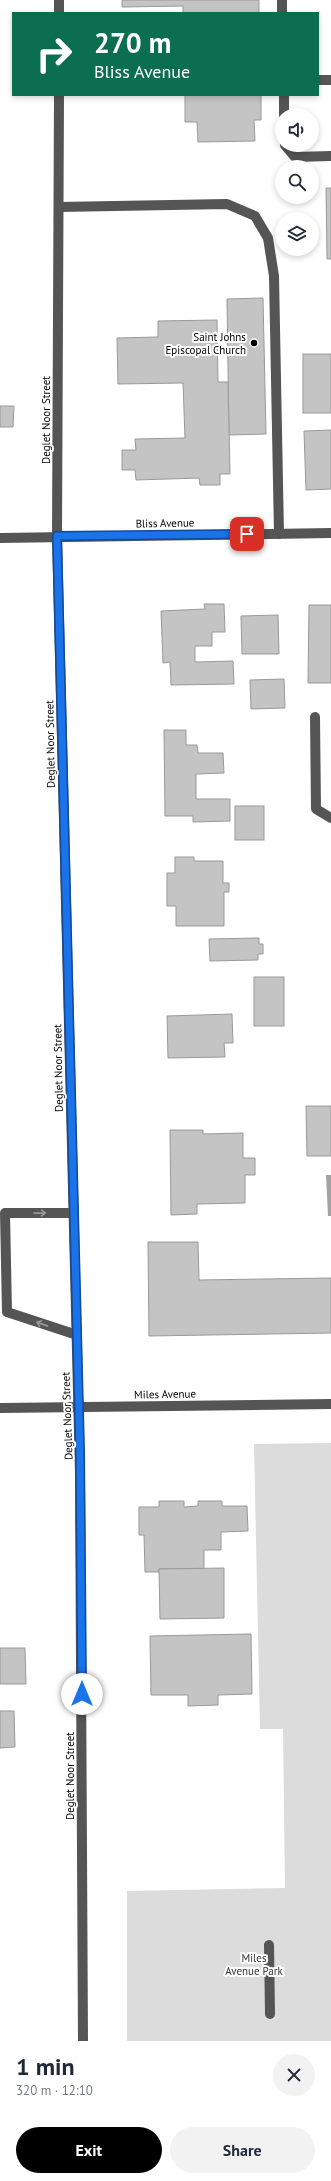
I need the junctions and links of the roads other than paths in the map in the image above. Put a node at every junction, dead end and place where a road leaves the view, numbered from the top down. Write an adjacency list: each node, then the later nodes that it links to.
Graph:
1 (59, 0): 3 (street)
2 (282, 0): 4 (street)
3 (59, 12)
4 (282, 12)
5 (319, 80): 6 (street)
6 (331, 80)
7 (59, 96): 12 (street, Deglet Noor Street)
8 (284, 96): 9 (street)
9 (284, 108)
10 (291, 152): 11 (street)
11 (331, 156)
12 (58, 207): 14 (street); 15 (street, Deglet Noor Street)
13 (331, 533): 14 (street, Bliss Avenue)
14 (279, 534): 15 (street, Bliss Avenue)
15 (57, 536): 16 (street, Bliss Avenue); 19 (street, Deglet Noor Street)
16 (0, 538)
17 (316, 718): 18 (street)
18 (331, 818)
19 (74, 1213): 20 (street, Deglet Noor Street); 20 (street, one-way to 19)
20 (77, 1335): 22 (street, Deglet Noor Street)
21 (331, 1404): 22 (street, Miles Avenue)
22 (78, 1406): 23 (street, Miles Avenue); 26 (street, Deglet Noor Street)
23 (0, 1408)
24 (269, 1945): 25 (street)
25 (270, 2014)
26 (83, 2041)

